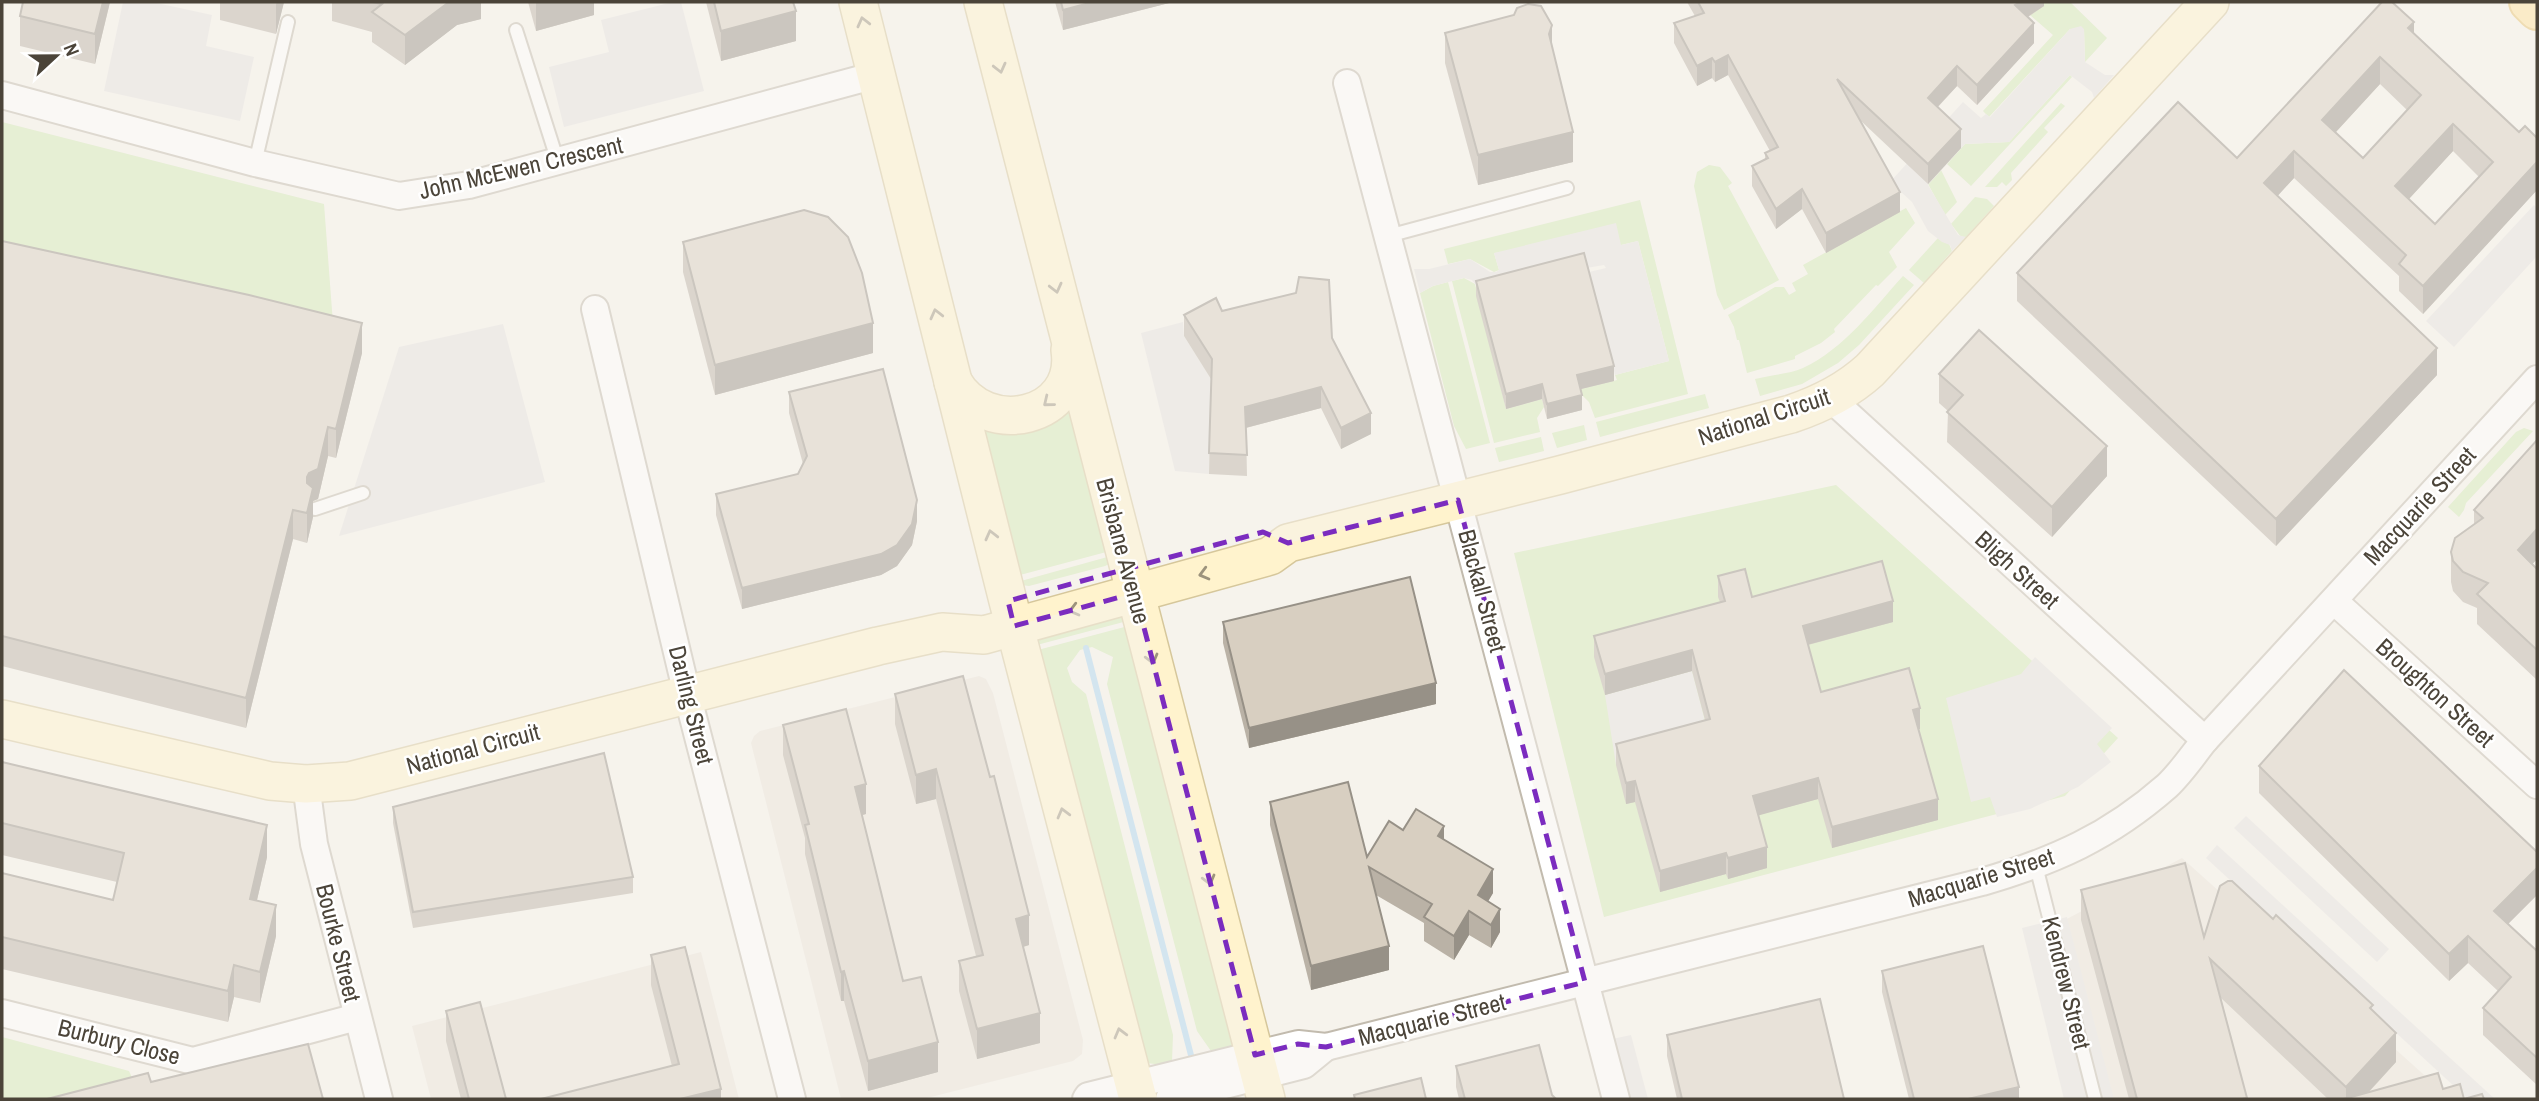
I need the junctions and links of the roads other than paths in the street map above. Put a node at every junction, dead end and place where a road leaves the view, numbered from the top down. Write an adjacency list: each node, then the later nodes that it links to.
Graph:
1 (858, 2): 8 (street, one-way to 1)
2 (983, 2): 16 (street, Brisbane Avenue, one-way to 16)
3 (2210, 2): 19 (street, National Circuit)
4 (2529, 2): 5 (main road)
5 (2537, 10)
6 (288, 22): 12 (lane)
7 (516, 30): 11 (lane)
8 (876, 75): 11 (street, John McEwen Crescent); 18 (street, one-way to 8)
9 (1347, 83): 14 (street, Blackall Street)
10 (2, 95): 12 (street, John McEwen Crescent)
11 (558, 162): 12 (street, John McEwen Crescent)
12 (255, 163)
13 (1567, 188): 14 (lane)
14 (1388, 236): 21 (street, Blackall Street)
15 (595, 309): 26 (street, Darling Street)
16 (1069, 342): 18 (street, one-way to 18); 23 (street, Brisbane Avenue)
17 (2537, 379): 24 (street, Macquarie Street)
18 (953, 382): 25 (street, one-way to 18)
19 (1830, 398): 21 (street, National Circuit); 28 (street, Bligh Street)
20 (363, 493): 22 (lane)
21 (1458, 500): 23 (street, National Circuit); 32 (street, Blackall Street)
22 (315, 509)
23 (1131, 581): 25 (street, National Circuit); 35 (street, Brisbane Avenue, one-way to 35)
24 (2334, 601): 28 (street, Macquarie Street); 30 (street, Broughton Street)
25 (1011, 614): 26 (street, National Circuit); 37 (street, one-way to 25)
26 (687, 694): 29 (street, National Circuit); 39 (street, Darling Street)
27 (2, 719): 29 (street, National Circuit)
28 (2205, 740): 31 (street, Macquarie Street)
29 (306, 785): 34 (street, Bourke Street)
30 (2537, 785)
31 (2036, 866): 32 (street, Macquarie Street); 42 (lane, Kendrew Street)
32 (1585, 982): 35 (street, Macquarie Street); 41 (street, Blackall Street)
33 (2, 1013): 34 (street, Burbury Close)
34 (357, 1017): 38 (street, Bourke Street)
35 (1260, 1077): 36 (street, Macquarie Street)
36 (1173, 1090): 37 (street, Macquarie Street)
37 (1136, 1092): 40 (street, Macquarie Street)
38 (379, 1099)
39 (792, 1099)
40 (1086, 1099)
41 (1616, 1099)
42 (2095, 1099)

